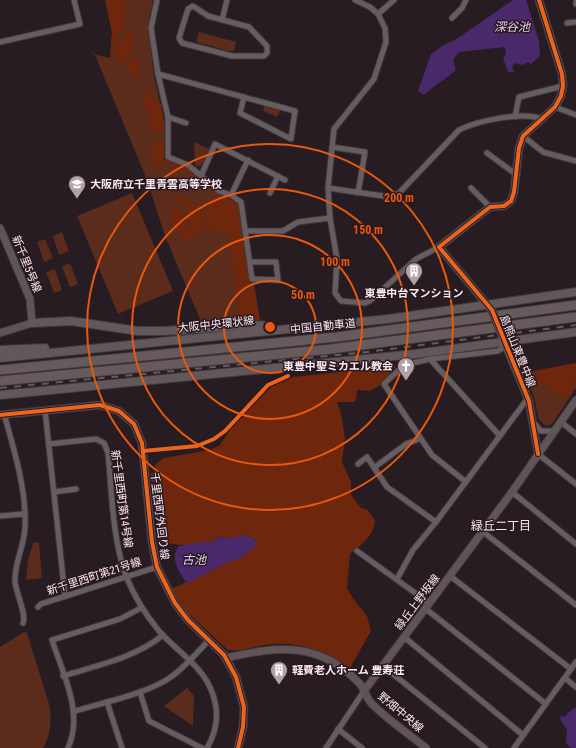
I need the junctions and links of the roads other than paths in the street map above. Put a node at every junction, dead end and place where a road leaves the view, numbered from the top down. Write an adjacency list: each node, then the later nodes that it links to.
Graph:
1 (74, 0): 13 (street)
2 (157, 0): 14 (street)
3 (227, 0): 10 (street)
4 (357, 0): 8 (street)
5 (394, 0): 8 (street)
6 (466, 0): 9 (street)
7 (539, 0): 15 (street)
8 (378, 14): 24 (street)
9 (452, 18)
10 (222, 20): 10 (street)
11 (576, 22): 12 (street)
12 (567, 23)
13 (0, 42)
14 (158, 74): 16 (street); 19 (street)
15 (563, 86): 17 (street); 20 (street)
16 (244, 97): 16 (street)
17 (555, 106): 18 (street); 21 (street)
18 (576, 114)
19 (168, 117): 22 (street); 29 (street)
20 (515, 117): 21 (street); 35 (street)
21 (542, 119): 23 (street)
22 (186, 123)
23 (523, 136): 27 (street); 28 (street)
24 (332, 146): 32 (street); 35 (street)
25 (487, 153): 28 (street)
26 (248, 160): 29 (street); 30 (street); 36 (street)
27 (576, 161)
28 (517, 175): 37 (street)
29 (201, 176): 36 (street)
30 (278, 176): 31 (street); 34 (street)
31 (285, 180)
32 (328, 188): 35 (street); 38 (street)
33 (470, 188): 37 (street)
34 (270, 193)
35 (358, 193)
36 (231, 195): 40 (street)
37 (490, 207): 41 (street)
38 (330, 218): 40 (street); 41 (street)
39 (0, 228): 47 (street, 新千里5号線)
40 (246, 230): 42 (street)
41 (439, 247): 45 (street, 島熊山東豊中線)
42 (250, 262): 42 (street)
43 (576, 292): 45 (main road, 大阪中央環状線)
44 (576, 305): 56 (highway, 中国自動車道)
45 (490, 308): 48 (main road, 大阪中央環状線); 51 (street, 島熊山東豊中線, bridge)
46 (576, 317): 57 (highway)
47 (32, 323): 48 (main road); 50 (street)
48 (287, 328): 52 (main road, 大阪中央環状線)
49 (576, 332): 51 (main road)
50 (0, 333)
51 (504, 340): 55 (street); 58 (main road); 59 (street, 島熊山東豊中線)
52 (101, 347): 53 (main road); 54 (main road, 大阪中央環状線)
53 (0, 350)
54 (0, 358)
55 (430, 359): 67 (street); 68 (street)
56 (0, 370)
57 (0, 381)
58 (0, 395)
59 (528, 398): 64 (street, 島熊山東豊中線); 67 (street)
60 (576, 400): 63 (street, 緑丘上野坂線)
61 (45, 410): 62 (street, 千里西町外回り線); 69 (street); 84 (street, 千里西町外回り線)
62 (2, 414): 78 (street)
63 (561, 422): 65 (street, 緑丘上野坂線); 66 (street)
64 (534, 423): 65 (street); 70 (street, 島熊山東豊中線)
65 (554, 431): 70 (street, 緑丘上野坂線)
66 (576, 434)
67 (500, 436): 73 (street)
68 (419, 439): 72 (street); 73 (street)
69 (49, 444): 76 (street); 85 (street, 新千里西町第14号線)
70 (538, 454): 74 (street); 77 (street, 緑丘上野坂線)
71 (358, 464): 72 (street)
72 (375, 467): 80 (street)
73 (466, 482): 80 (street)
74 (576, 484)
75 (76, 489): 76 (street)
76 (54, 492): 88 (street)
77 (512, 492): 81 (street, 緑丘上野坂線); 82 (street)
78 (24, 514): 79 (street); 93 (street)
79 (0, 516)
80 (436, 522): 87 (street)
81 (482, 531): 86 (street, 緑丘上野坂線); 90 (street)
82 (576, 544)
83 (357, 551): 87 (street)
84 (157, 567): 85 (street, 新千里西町第21号線); 96 (street, 千里西町外回り線)
85 (126, 576): 88 (street, 新千里西町第21号線); 92 (street, 新千里西町第14号線)
86 (450, 576): 89 (street, 緑丘上野坂線); 101 (street)
87 (397, 579): 89 (street)
88 (65, 596): 91 (street, 新千里西町第21号線)
89 (427, 606): 95 (street, 緑丘上野坂線); 108 (street)
90 (576, 606)
91 (38, 607)
92 (141, 608): 94 (street, 新千里西町第14号線); 102 (street)
93 (23, 623)
94 (163, 635): 98 (street, 新千里西町第14号線); 102 (street)
95 (404, 637): 100 (street, 緑丘上野坂線); 111 (street)
96 (209, 640): 97 (street, 千里西町外回り線); 98 (street)
97 (226, 658): 105 (street); 117 (street, 千里西町外回り線)
98 (190, 660): 106 (street); 116 (street, 新千里西町第14号線)
99 (576, 662): 101 (street)
100 (383, 666): 105 (street, 緑丘上野坂線); 121 (street)
101 (571, 669): 103 (street)
102 (64, 676): 109 (street)
103 (565, 678): 104 (street); 108 (street)
104 (576, 687)
105 (364, 691): 110 (street); 120 (street, 野畑中央線)
106 (140, 692): 107 (street); 115 (street)
107 (107, 702): 109 (street); 114 (street)
108 (546, 704): 111 (street)
109 (75, 711): 113 (street)
110 (338, 729): 118 (street); 119 (street)
111 (524, 735): 112 (street)
112 (516, 747)
113 (68, 748)
114 (122, 748)
115 (202, 748)
116 (207, 748)
117 (238, 748)
118 (326, 748)
119 (362, 748)
120 (426, 748)
121 (485, 748)

